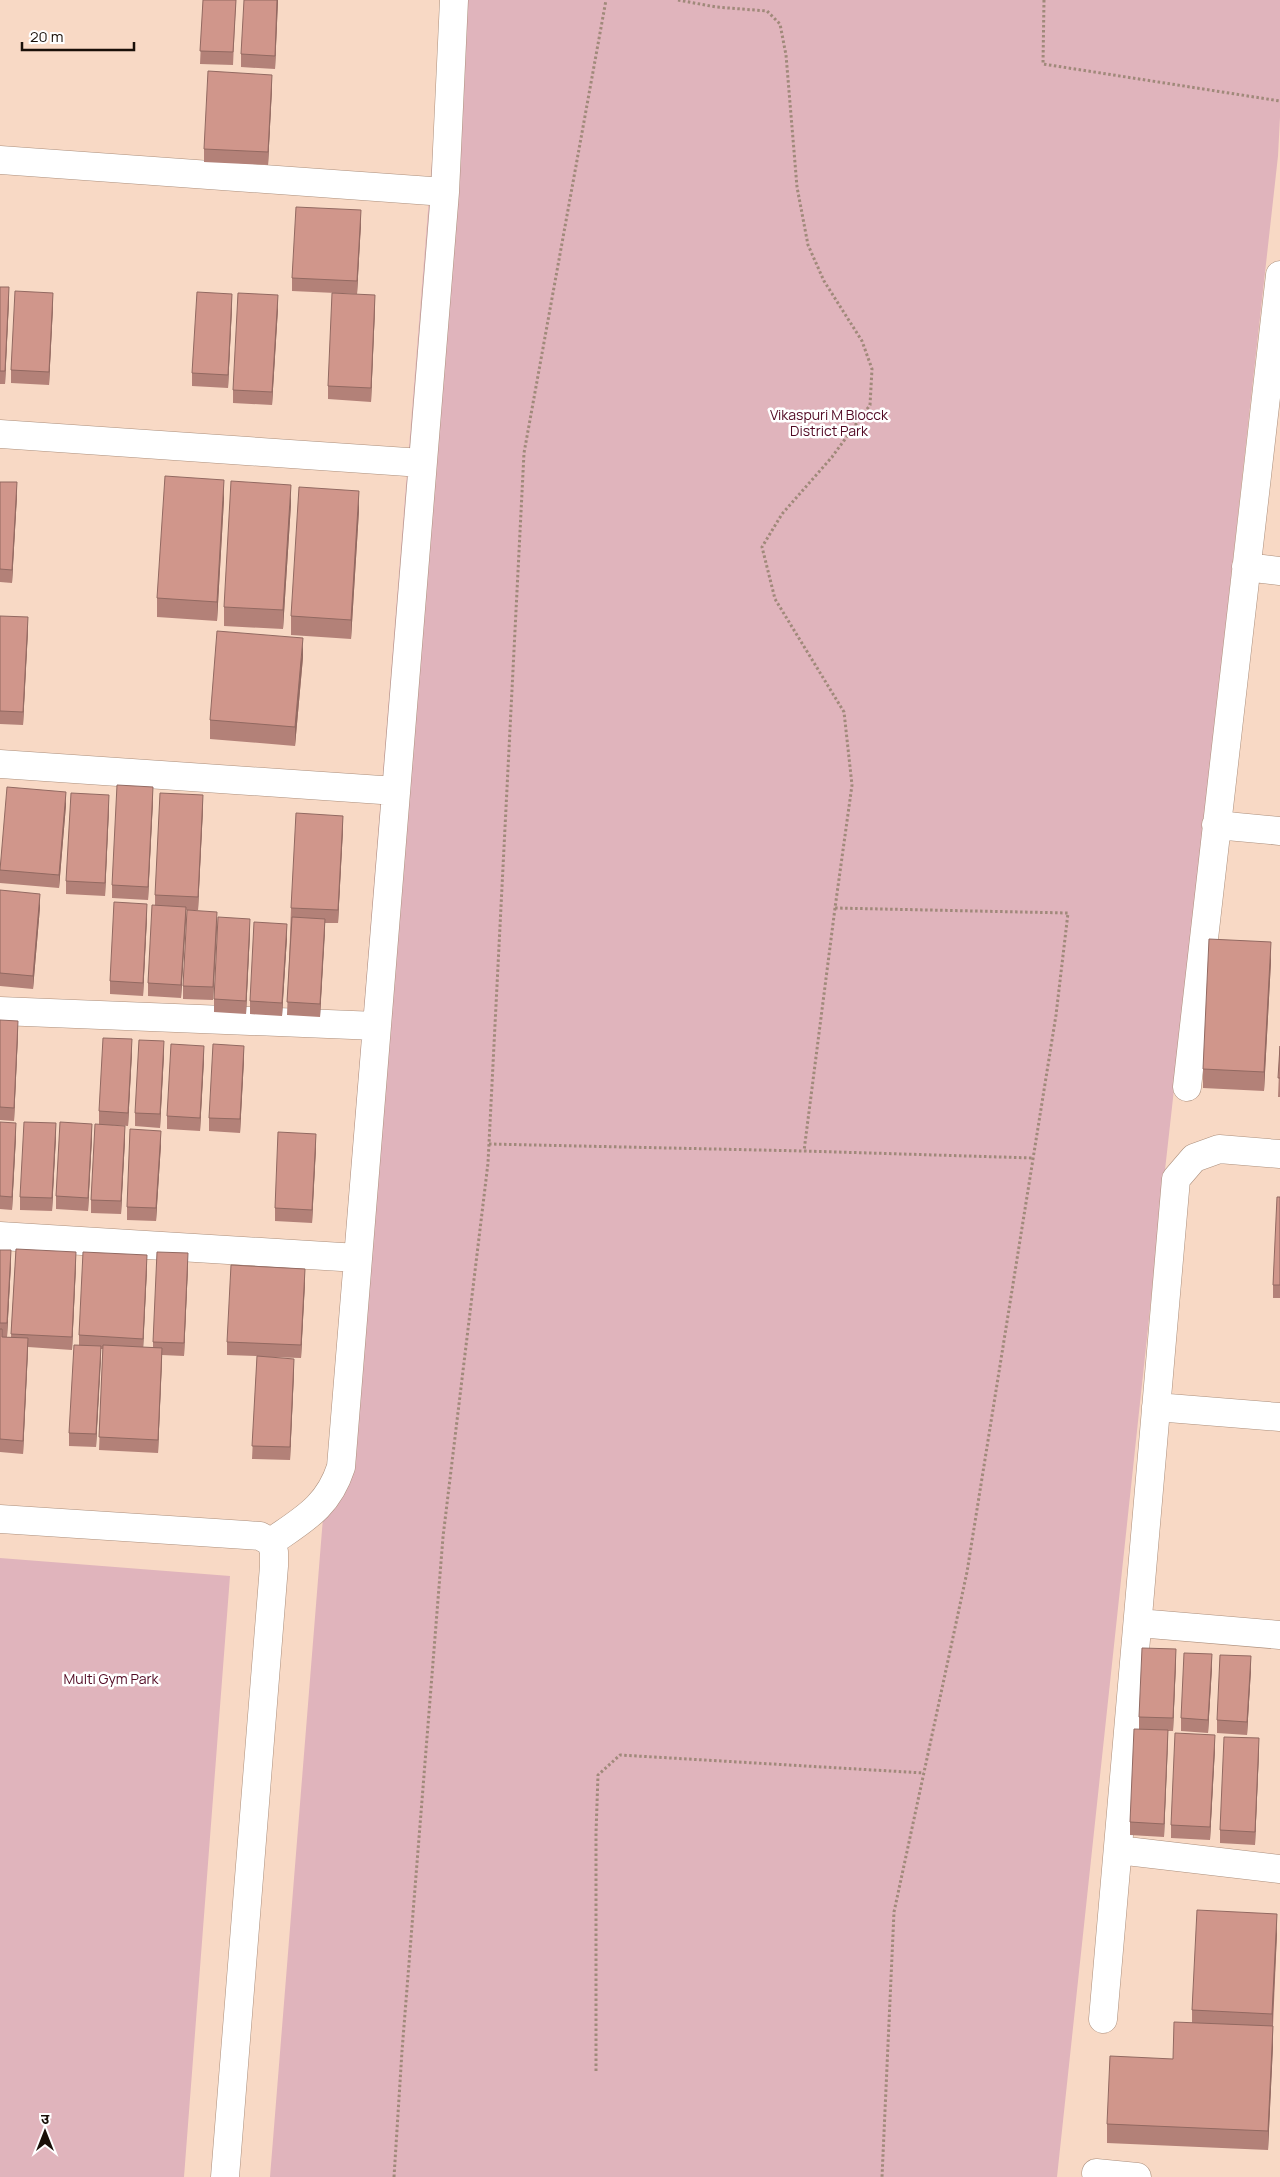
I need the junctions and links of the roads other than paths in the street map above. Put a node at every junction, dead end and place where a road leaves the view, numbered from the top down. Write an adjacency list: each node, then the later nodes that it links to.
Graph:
1 (454, 0): 3 (street)
2 (0, 160): 3 (street)
3 (445, 192): 7 (street)
4 (1280, 275): 5 (street)
5 (1275, 357): 8 (street)
6 (0, 434): 7 (street)
7 (422, 464): 11 (street)
8 (1246, 567): 9 (street); 12 (street)
9 (1280, 570)
10 (0, 764): 11 (street)
11 (396, 791): 15 (street)
12 (1216, 825): 13 (street); 16 (street)
13 (1280, 831)
14 (0, 1011): 15 (street)
15 (377, 1026): 19 (street)
16 (1187, 1087)
17 (1280, 1154): 20 (street)
18 (0, 1236): 19 (street)
19 (358, 1258): 23 (street)
20 (1156, 1407): 21 (street); 24 (street)
21 (1280, 1417)
22 (0, 1519): 23 (street)
23 (271, 1542): 30 (street)
24 (1138, 1622): 25 (street); 26 (street)
25 (1280, 1635)
26 (1118, 1850): 27 (street); 28 (street)
27 (1280, 1869)
28 (1103, 2019)
29 (1096, 2173): 31 (street)
30 (225, 2177)
31 (1137, 2177)

